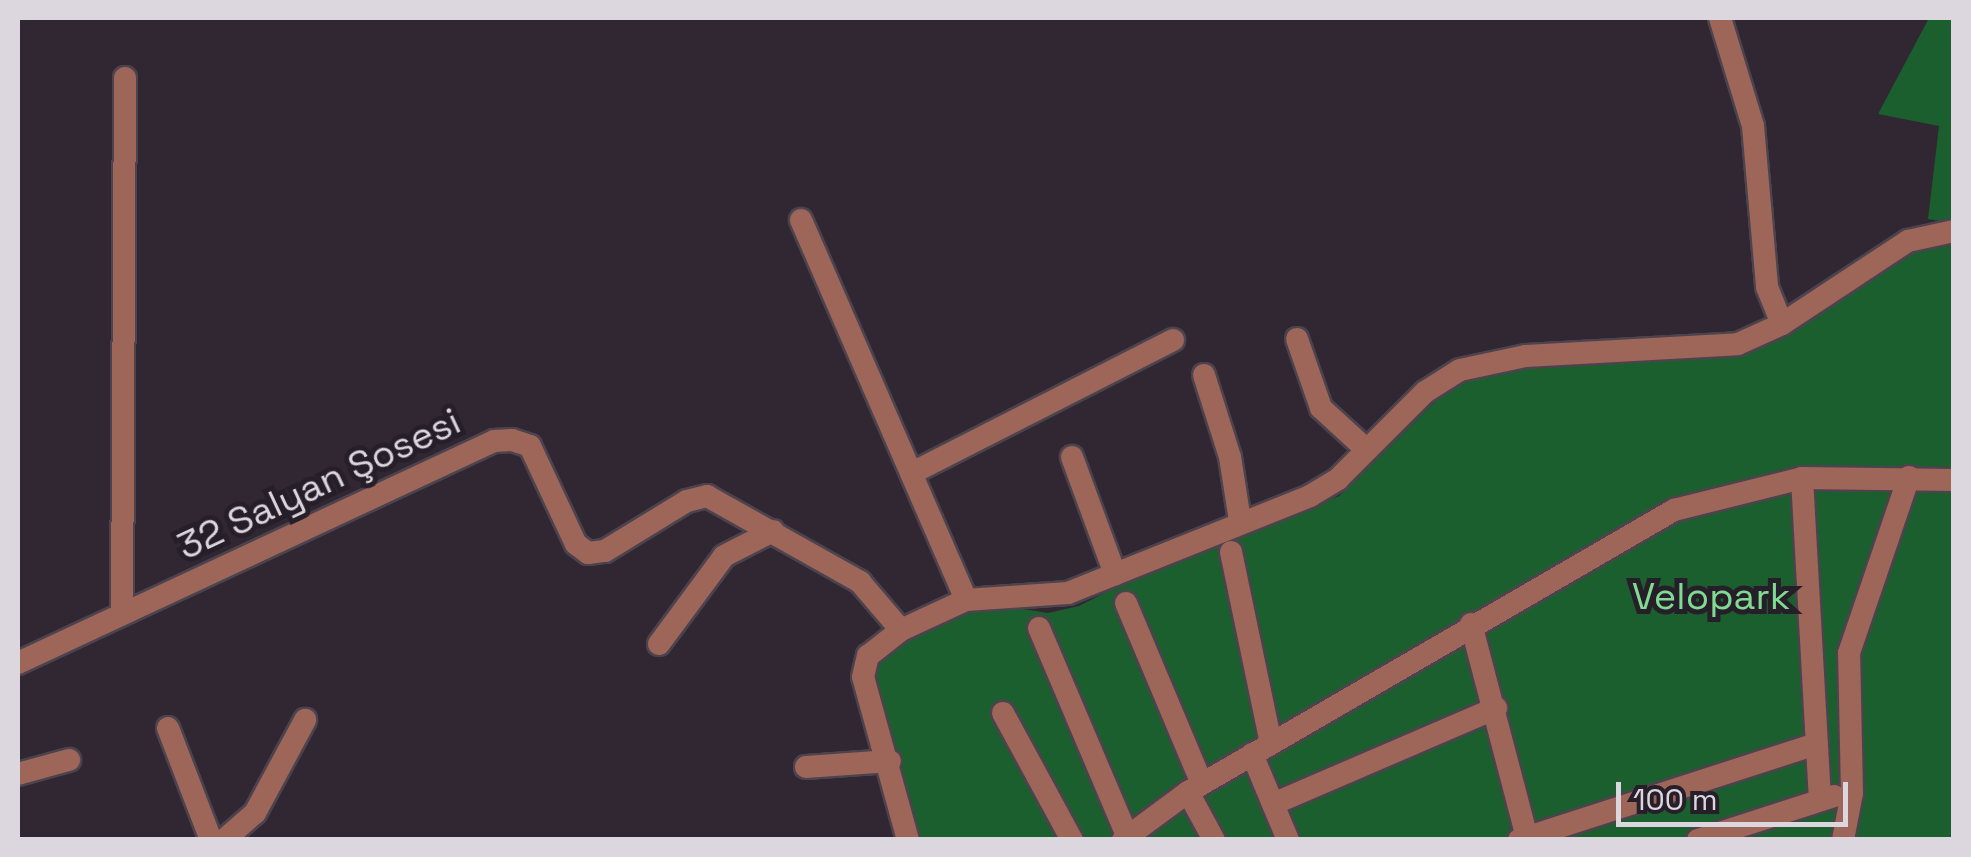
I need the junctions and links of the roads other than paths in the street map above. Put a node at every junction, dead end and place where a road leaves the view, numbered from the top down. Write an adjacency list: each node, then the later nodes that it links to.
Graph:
1 (1720, 18): 5 (street)
2 (124, 78): 21 (street)
3 (801, 220): 11 (street)
4 (1954, 231): 5 (street)
5 (1782, 324): 9 (street)
6 (1297, 338): 9 (street)
7 (1173, 340): 11 (street)
8 (1204, 375): 15 (street)
9 (1366, 450): 15 (street)
10 (1072, 457): 18 (street)
11 (912, 473): 19 (street)
12 (1908, 477): 13 (street); 14 (street); 38 (street)
13 (1802, 478): 22 (street); 31 (street)
14 (1954, 480)
15 (1240, 522): 18 (street)
16 (773, 531): 21 (street, 32 Salyan Şosesi); 24 (street, 32 Salyan Şosesi); 25 (street)
17 (1231, 552): 32 (street)
18 (1115, 574): 19 (street)
19 (966, 600): 24 (street)
20 (1126, 604): 37 (street)
21 (122, 614): 26 (street, 32 Salyan Şosesi)
22 (1471, 624): 27 (street); 32 (street)
23 (1039, 628): 41 (street)
24 (901, 630): 34 (street)
25 (659, 644)
26 (18, 663)
27 (1496, 708): 40 (street); 42 (street)
28 (1003, 713): 46 (street)
29 (305, 720): 44 (street)
30 (168, 728): 43 (street)
31 (1817, 744): 39 (street); 42 (street)
32 (1261, 749): 37 (street); 40 (street)
33 (69, 760): 36 (street)
34 (890, 761): 35 (street); 45 (street)
35 (806, 767)
36 (18, 774)
37 (1195, 788): 41 (street); 47 (street)
38 (1852, 793): 39 (street); 50 (street)
39 (1820, 799): 49 (street)
40 (1273, 804): 48 (street)
41 (1125, 837)
42 (1523, 838)
43 (210, 840)
44 (224, 840)
45 (908, 840)
46 (1072, 840)
47 (1214, 840)
48 (1288, 840)
49 (1698, 840)
50 (1844, 840)

